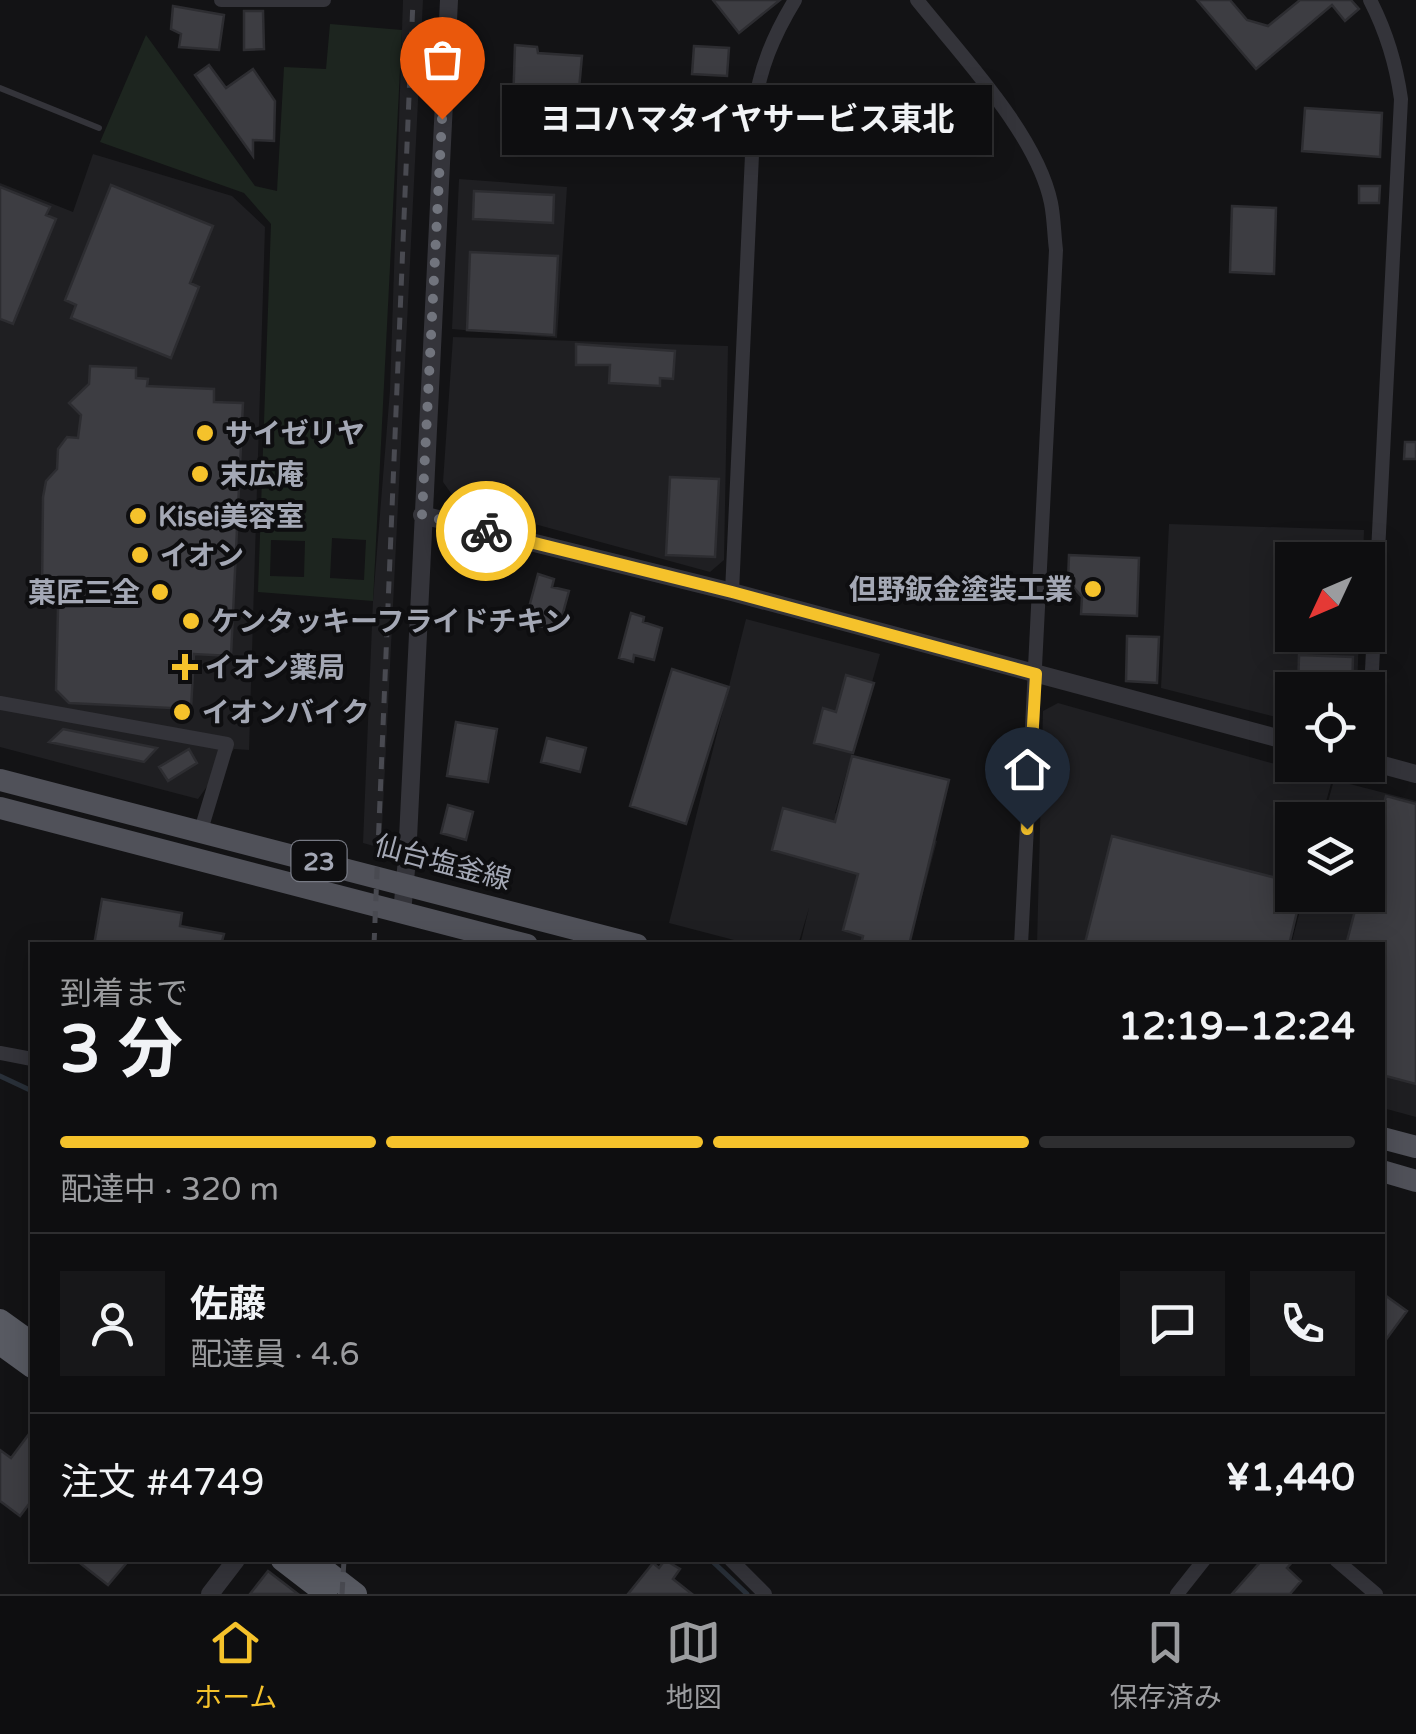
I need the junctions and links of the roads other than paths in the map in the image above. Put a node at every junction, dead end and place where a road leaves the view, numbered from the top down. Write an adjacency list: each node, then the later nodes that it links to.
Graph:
1 (221, 0): 2 (street)
2 (324, 0)
3 (449, 0): 9 (street)
4 (795, 0): 10 (street)
5 (916, 0): 12 (street)
6 (1370, 0): 11 (street)
7 (0, 88): 8 (lane)
8 (99, 128)
9 (422, 515): 10 (street); 20 (street)
10 (732, 592): 12 (street)
11 (1372, 672)
12 (1036, 674): 14 (street); 24 (street)
13 (0, 703): 19 (street)
14 (1275, 737)
15 (1385, 766): 16 (street)
16 (1416, 774)
17 (0, 780): 19 (main road, 仙台塩釜線 / 23)
18 (0, 808): 21 (main road, 23)
19 (201, 830): 20 (main road, 仙台塩釜線 / 23)
20 (405, 883): 21 (street); 23 (main road, 仙台塩釜線 / 23)
21 (402, 913): 22 (main road, 23)
22 (514, 942)
23 (626, 942)
24 (1021, 942)
25 (0, 1053): 26 (street)
26 (30, 1059)
27 (1385, 1139): 28 (main road)
28 (1416, 1147)
29 (1385, 1173): 30 (main road)
30 (1416, 1180)
31 (0, 1320): 32 (highway)
32 (30, 1342)
33 (0, 1344): 34 (highway)
34 (30, 1366)
35 (234, 1562): 41 (street)
36 (285, 1562): 42 (highway)
37 (315, 1562): 43 (highway)
38 (733, 1562): 44 (street)
39 (1202, 1562): 45 (street)
40 (1338, 1562): 46 (street)
41 (210, 1594)
42 (326, 1594)
43 (356, 1594)
44 (766, 1594)
45 (1177, 1594)
46 (1376, 1594)

